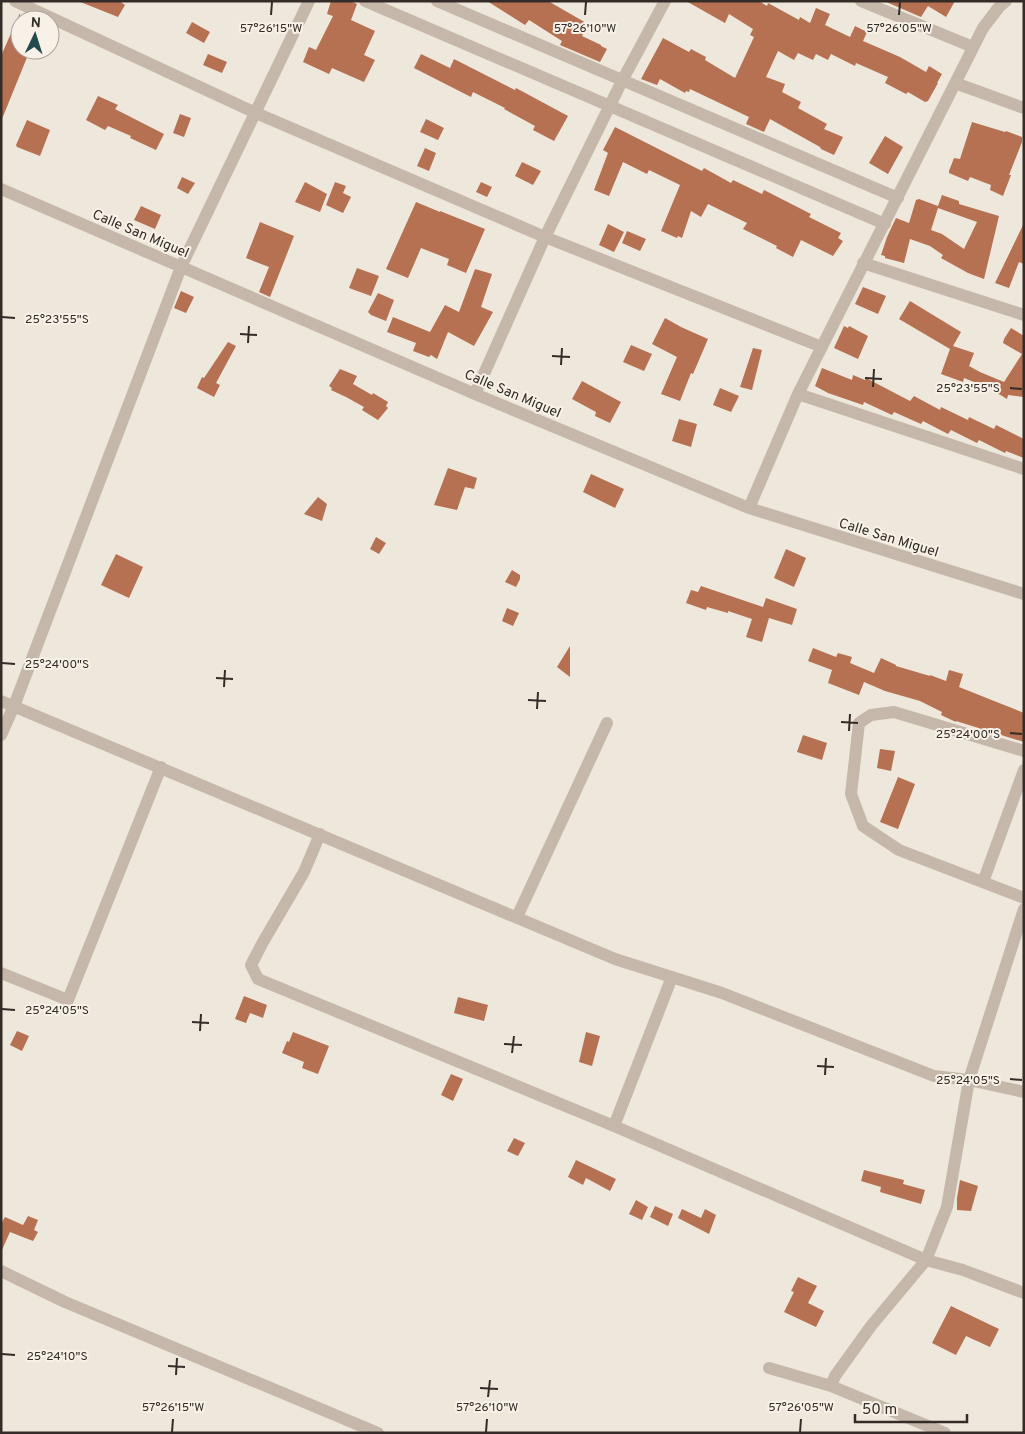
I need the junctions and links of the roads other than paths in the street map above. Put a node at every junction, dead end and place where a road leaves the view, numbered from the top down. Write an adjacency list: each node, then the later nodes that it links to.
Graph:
1 (15, 1): 13 (street)
2 (309, 1): 13 (street)
3 (365, 1): 11 (street)
4 (436, 1): 9 (street)
5 (665, 1): 9 (street)
6 (861, 1): 8 (street)
7 (1006, 1): 8 (street)
8 (973, 47): 10 (street)
9 (622, 80): 11 (street); 15 (street)
10 (955, 83): 12 (street); 15 (street)
11 (610, 106): 16 (street); 17 (street)
12 (1024, 108)
13 (256, 113): 17 (street); 19 (street)
14 (1, 189): 19 (street, Calle San Miguel)
15 (898, 198): 16 (street)
16 (884, 224): 18 (street)
17 (545, 237): 21 (street); 22 (street)
18 (863, 264): 20 (street); 21 (street)
19 (181, 267): 22 (street, Calle San Miguel); 28 (street)
20 (1024, 315)
21 (822, 347): 23 (street)
22 (475, 394): 25 (street, Calle San Miguel)
23 (798, 394): 24 (street); 25 (street)
24 (1024, 469)
25 (749, 508): 26 (street, Calle San Miguel)
26 (1024, 594)
27 (1, 700): 28 (street)
28 (14, 706): 30 (street); 32 (street)
29 (607, 723): 38 (street)
30 (1, 735)
31 (1024, 751): 35 (street)
32 (161, 767): 34 (street); 39 (street)
33 (1024, 770): 35 (street)
34 (320, 834): 38 (street); 43 (street)
35 (983, 882): 36 (street)
36 (1024, 898)
37 (1024, 908): 41 (street)
38 (517, 917): 40 (street)
39 (1, 973)
40 (672, 977): 41 (street); 43 (street)
41 (969, 1080): 42 (street); 44 (street)
42 (1024, 1092)
43 (614, 1126): 44 (street)
44 (926, 1260): 46 (street); 48 (street)
45 (1, 1272): 49 (street)
46 (1024, 1293)
47 (769, 1368): 48 (street)
48 (831, 1386): 50 (street)
49 (378, 1433)
50 (944, 1433)

